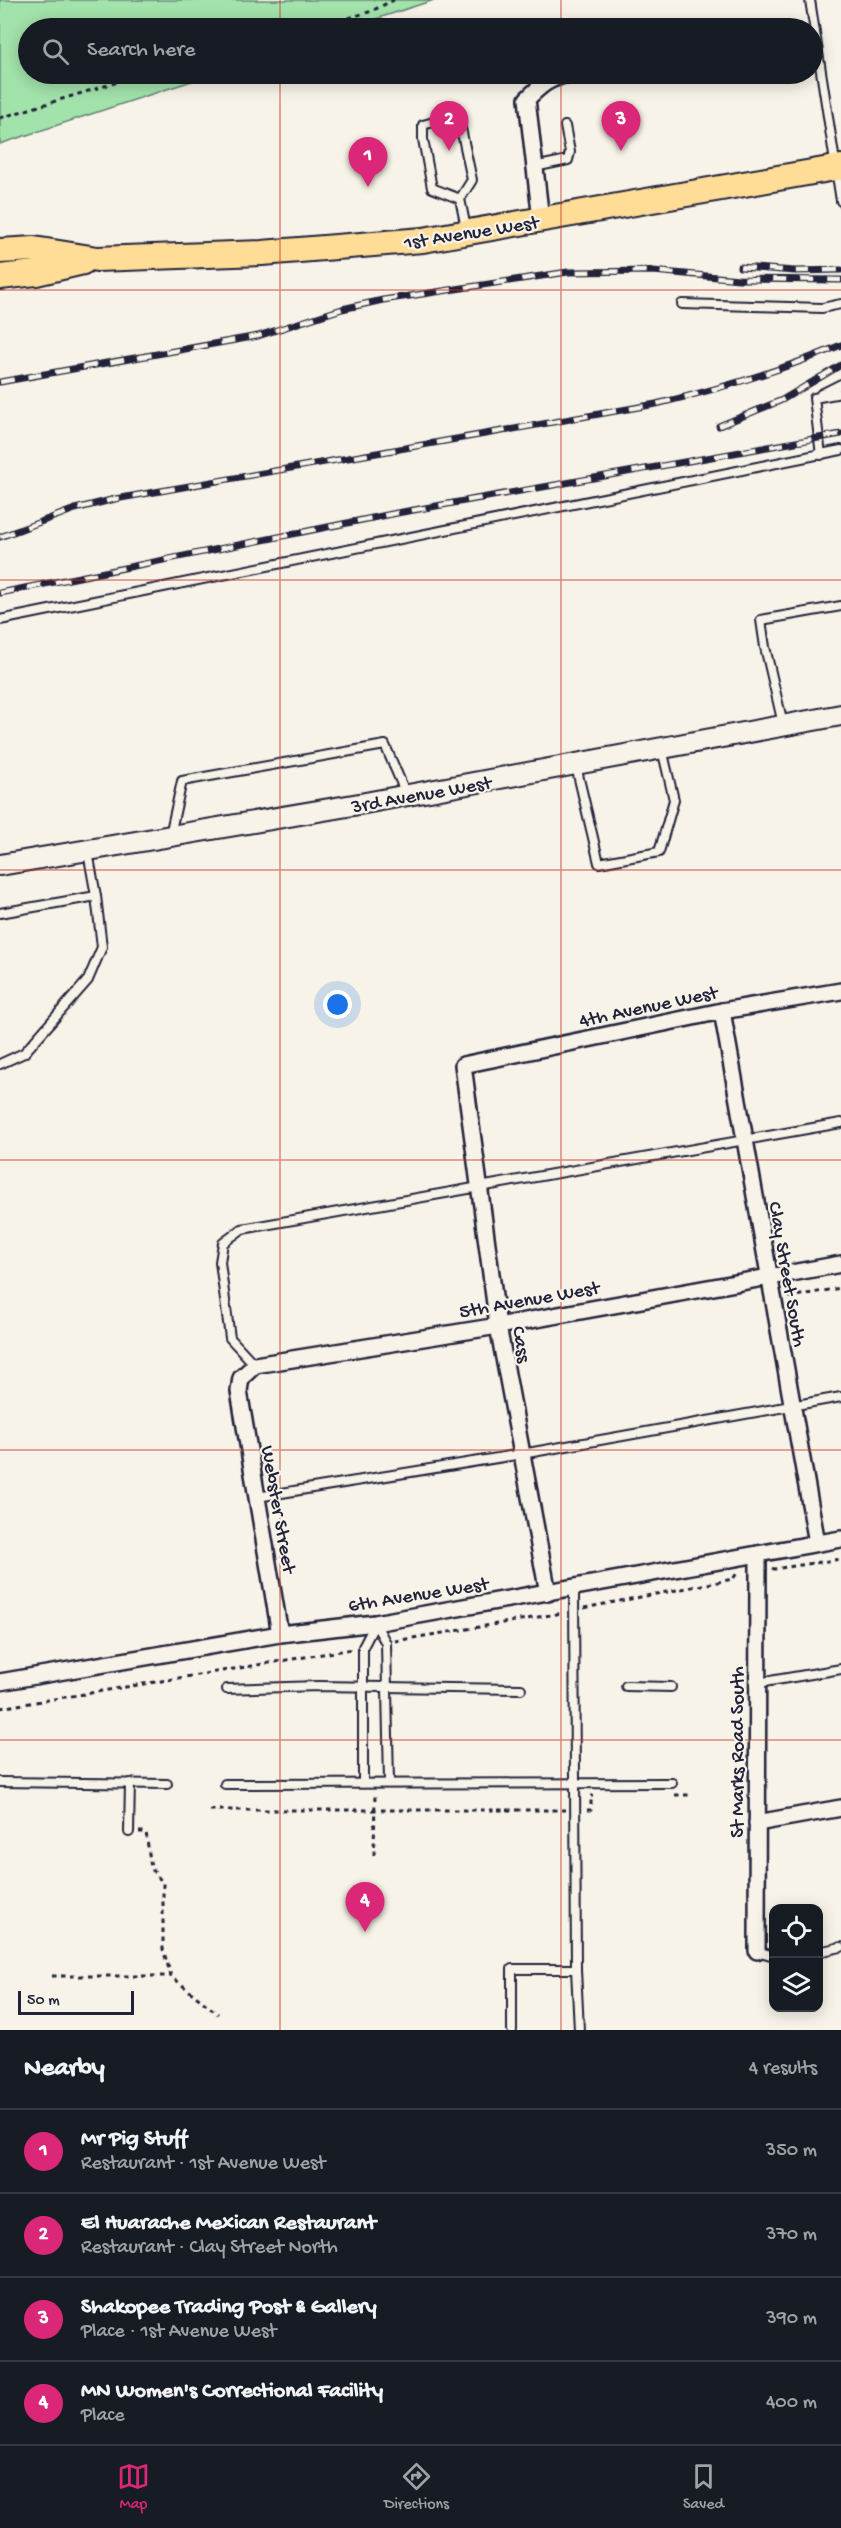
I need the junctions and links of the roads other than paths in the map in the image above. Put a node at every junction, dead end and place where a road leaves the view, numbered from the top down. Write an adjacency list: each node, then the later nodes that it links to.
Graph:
1 (810, 0): 2 (lane)
2 (813, 18)
3 (823, 75): 7 (lane)
4 (542, 84): 6 (street)
5 (565, 126): 6 (lane)
6 (534, 167): 10 (street)
7 (839, 167): 9 (lane); 10 (main road, 1st Avenue West)
8 (460, 199): 8 (lane); 11 (lane)
9 (841, 201)
10 (541, 220): 11 (main road, 1st Avenue West)
11 (466, 233): 13 (main road, 1st Avenue West)
12 (0, 251): 13 (main road, 1st Avenue West)
13 (97, 259): 14 (main road, 1st Avenue West)
14 (0, 277)
15 (682, 304): 16 (lane)
16 (841, 304)
17 (841, 384): 19 (lane)
18 (841, 393): 19 (lane)
19 (814, 398): 21 (lane)
20 (841, 450): 21 (lane)
21 (821, 454): 23 (lane)
22 (841, 606): 25 (lane)
23 (0, 620)
24 (841, 715): 25 (street, 3rd Avenue West)
25 (783, 725): 26 (street, 3rd Avenue West)
26 (662, 748): 27 (street, 3rd Avenue West); 27 (lane)
27 (575, 764): 28 (street, 3rd Avenue West)
28 (407, 796): 29 (street, 3rd Avenue West); 29 (lane)
29 (170, 836): 30 (street, 3rd Avenue West)
30 (87, 850): 31 (street, 3rd Avenue West); 32 (lane)
31 (0, 865)
32 (96, 896): 33 (lane); 36 (lane)
33 (0, 913)
34 (841, 991): 35 (street, 4th Avenue West)
35 (722, 1011): 37 (street, 4th Avenue West); 39 (street, Clay Street South)
36 (0, 1064)
37 (463, 1065): 40 (street, Cass)
38 (841, 1123): 39 (lane)
39 (744, 1140): 40 (lane); 42 (street, Clay Street South)
40 (479, 1186): 43 (street, Cass); 44 (lane)
41 (841, 1264): 42 (street, 5th Avenue West)
42 (768, 1277): 43 (street, 5th Avenue West); 46 (street, Clay Street South)
43 (498, 1326): 44 (street, 5th Avenue West); 47 (street, Cass)
44 (255, 1365): 48 (street, Webster Street)
45 (841, 1397): 46 (lane)
46 (792, 1406): 47 (lane); 50 (street, Clay Street South)
47 (522, 1454): 48 (lane); 53 (street, Cass)
48 (255, 1497): 55 (street, Webster Street)
49 (841, 1539): 50 (street, 6th Avenue West)
50 (817, 1543): 51 (street, 6th Avenue West)
51 (758, 1561): 52 (street, 6th Avenue West); 58 (street, St Marks Road South)
52 (574, 1588): 53 (street, 6th Avenue West); 69 (lane)
53 (548, 1593): 54 (street, 6th Avenue West)
54 (375, 1623): 55 (street, 6th Avenue West); 60 (lane); 61 (lane)
55 (280, 1634): 57 (street, 6th Avenue West)
56 (841, 1669): 58 (lane)
57 (0, 1682)
58 (758, 1683): 74 (street, St Marks Road South)
59 (626, 1686): 62 (lane)
60 (362, 1687): 61 (lane); 63 (lane); 68 (lane)
61 (386, 1687): 64 (lane); 66 (lane)
62 (671, 1687)
63 (227, 1689)
64 (521, 1689)
65 (0, 1782): 67 (lane)
66 (389, 1782): 68 (lane); 69 (lane)
67 (130, 1783): 71 (lane); 75 (lane)
68 (363, 1783): 72 (lane)
69 (576, 1783): 70 (lane); 80 (lane)
70 (672, 1783)
71 (167, 1784)
72 (225, 1784)
73 (841, 1808): 74 (street)
74 (757, 1823): 77 (street, St Marks Road South)
75 (129, 1832)
76 (841, 1947): 78 (lane)
77 (757, 1951): 79 (lane)
78 (823, 1951)
79 (769, 1955)
80 (576, 1969): 81 (lane); 82 (lane)
81 (512, 2030)
82 (579, 2030)

